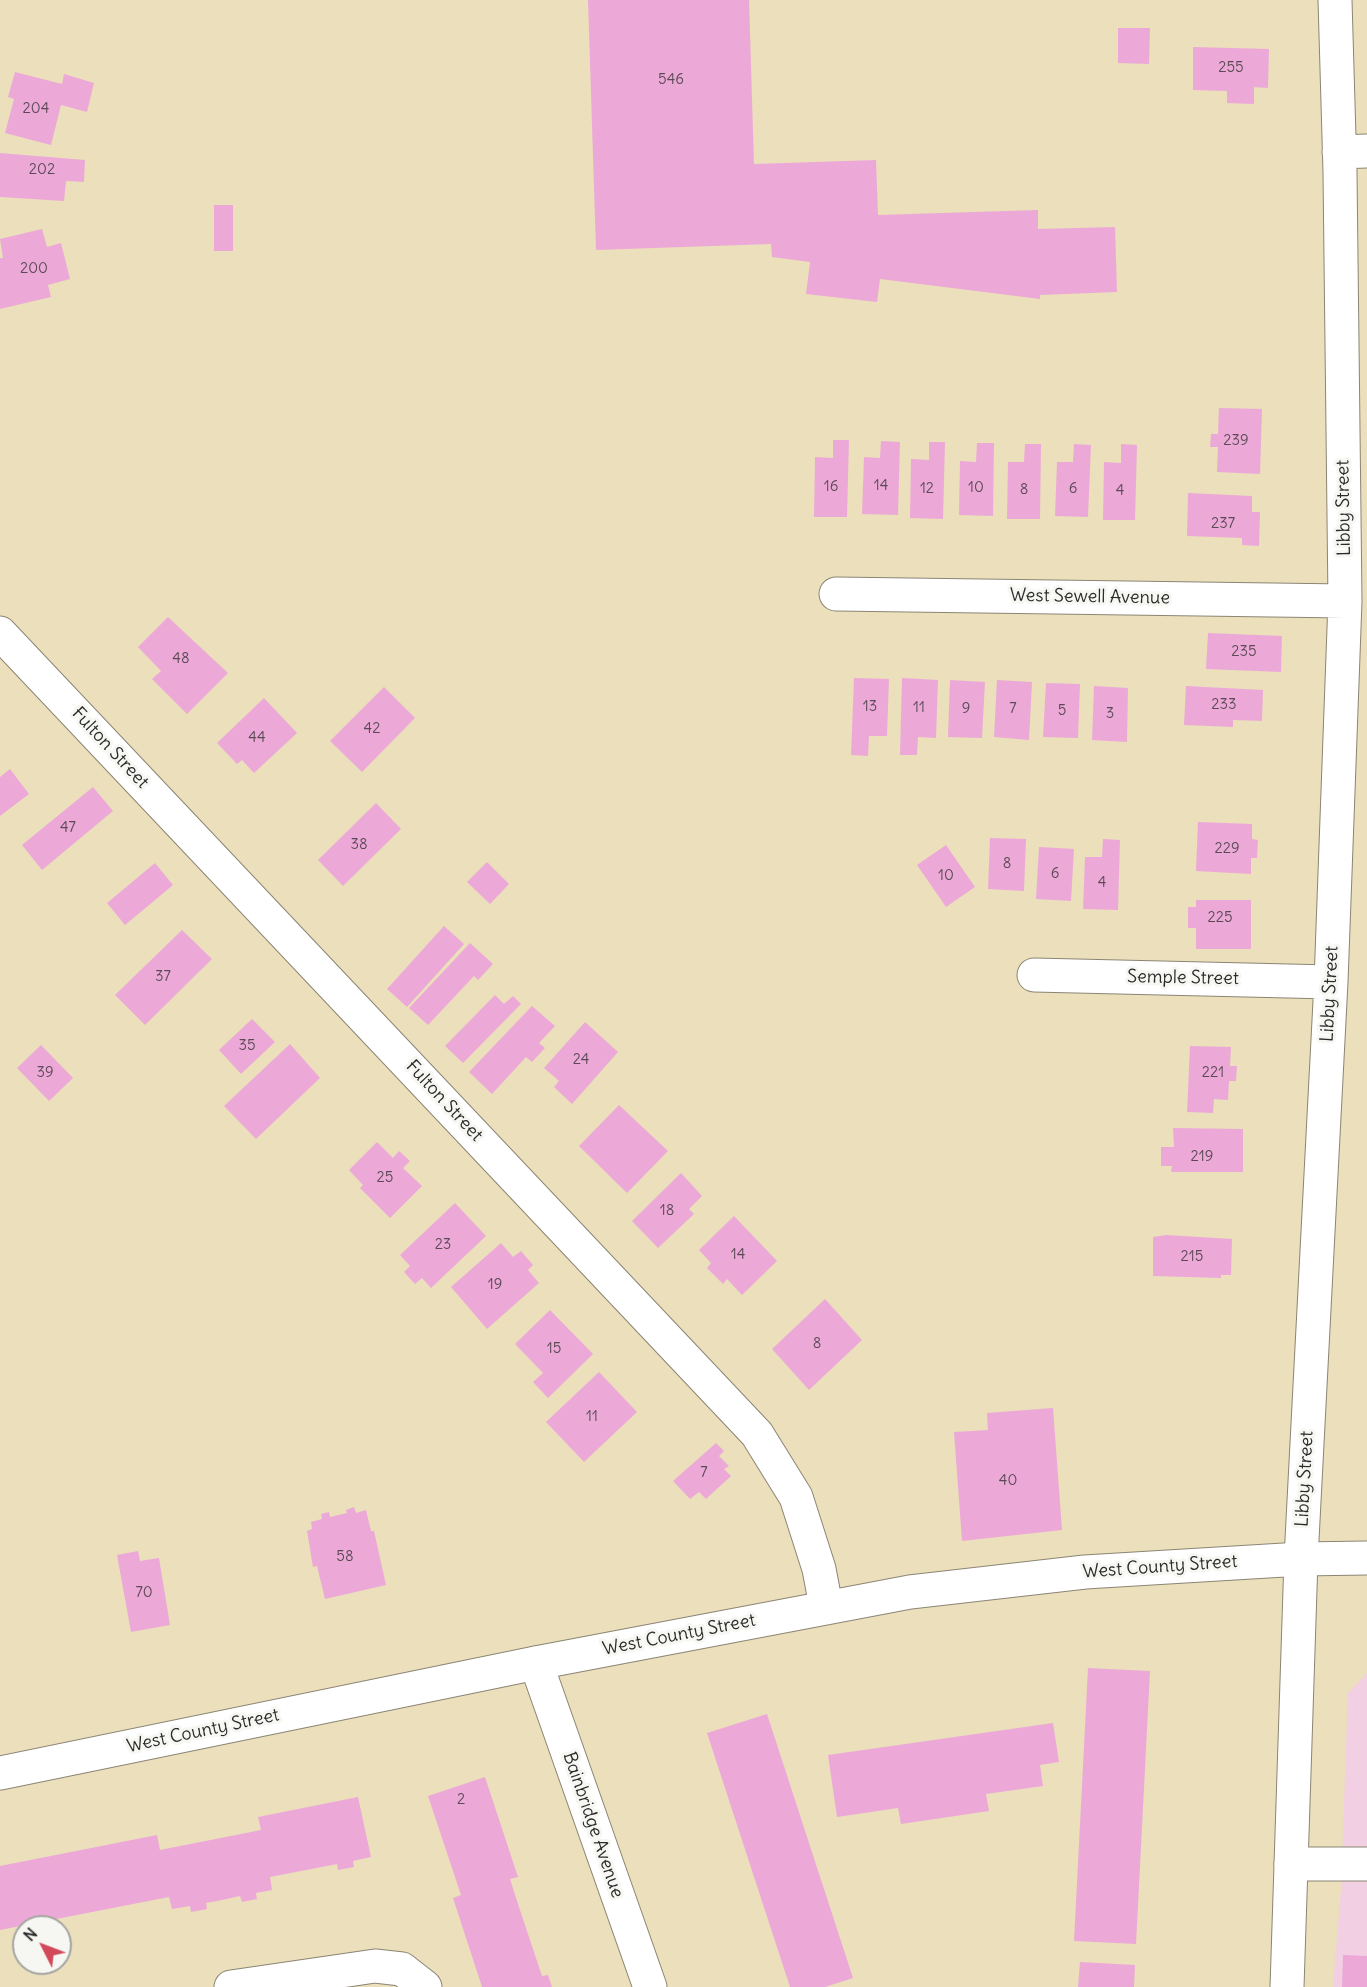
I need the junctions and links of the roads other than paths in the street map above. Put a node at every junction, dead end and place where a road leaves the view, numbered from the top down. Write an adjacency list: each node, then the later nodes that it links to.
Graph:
1 (1335, 0): 2 (street, Libby Street)
2 (1353, 151): 4 (street, Libby Street)
3 (836, 594): 4 (street, West Sewell Avenue)
4 (1345, 601): 7 (street, Libby Street)
5 (0, 633): 10 (street, Fulton Street)
6 (1034, 975): 7 (street, Semple Street)
7 (1331, 982): 9 (street, Libby Street)
8 (1367, 1558): 9 (street, West County Street)
9 (1301, 1559): 10 (street, West County Street); 13 (street, Libby Street)
10 (826, 1606): 11 (street, West County Street)
11 (536, 1663): 12 (street, West County Street); 17 (street, Bainbridge Avenue)
12 (0, 1773)
13 (1291, 1864): 14 (street); 18 (street, Libby Street)
14 (1367, 1864)
15 (231, 1987): 16 (street)
16 (425, 1987)
17 (650, 1987)
18 (1287, 1987)

